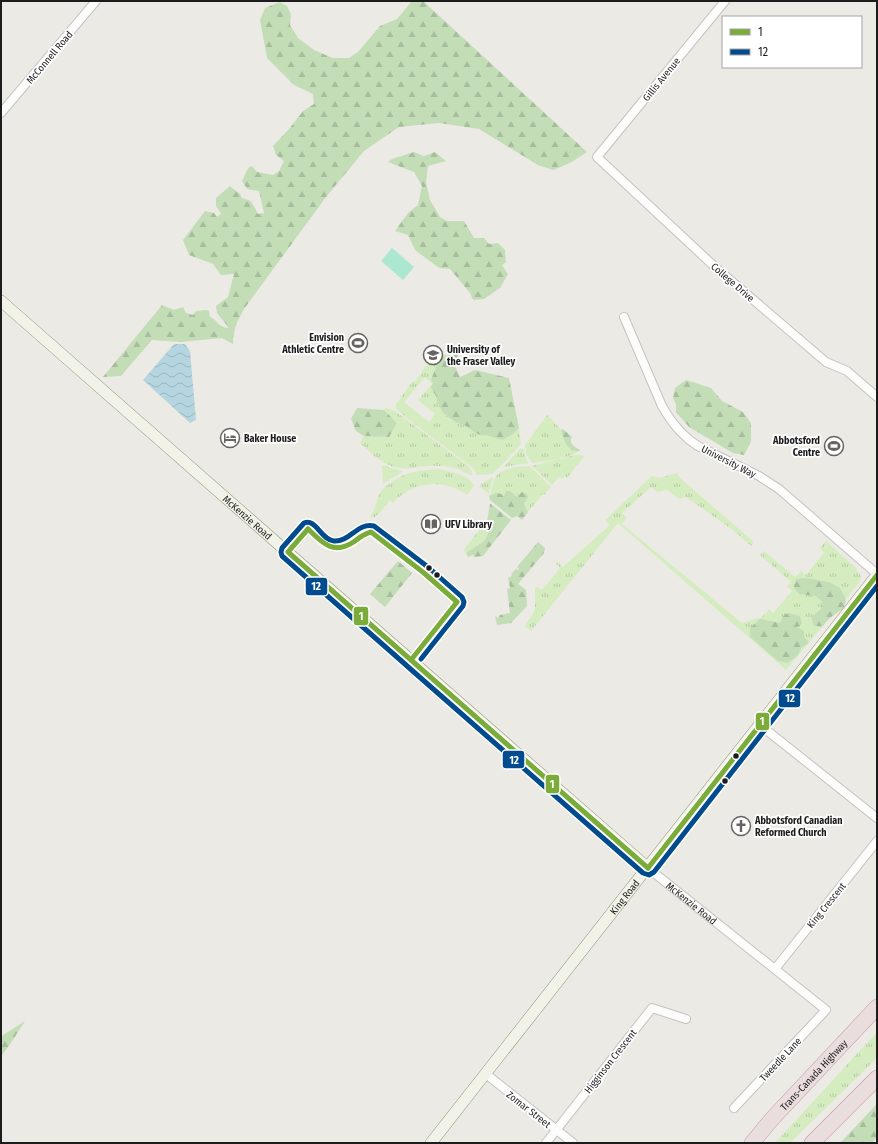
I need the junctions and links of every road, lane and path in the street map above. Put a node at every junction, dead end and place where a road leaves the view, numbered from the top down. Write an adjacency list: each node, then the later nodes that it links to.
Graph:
1 (96, 1): 3 (street, McConnell Road)
2 (725, 1): 4 (street, Gillis Avenue)
3 (1, 114)
4 (597, 157): 7 (street, College Drive)
5 (1, 301): 12 (street, McKenzie Road)
6 (624, 317): 8 (street, University Way)
7 (877, 397)
8 (877, 575): 9 (street, King Road)
9 (760, 725): 10 (street); 12 (street, King Road)
10 (877, 818)
11 (877, 841): 13 (street, King Crescent)
12 (648, 868): 13 (street, McKenzie Road); 17 (street, King Road)
13 (775, 969): 15 (street, McKenzie Road)
14 (877, 1007): 24 (highway, Trans-Canada Highway)
15 (826, 1010): 19 (street, Tweedle Lane)
16 (686, 1019): 20 (street, Higginson Crescent)
17 (486, 1074): 20 (street, Zomar Street); 21 (street, King Road)
18 (877, 1078): 25 (highway)
19 (734, 1108)
20 (556, 1130): 22 (street, Higginson Crescent); 23 (street, Zomar Street)
21 (431, 1143)
22 (546, 1143)
23 (573, 1143)
24 (752, 1143)
25 (812, 1143)

